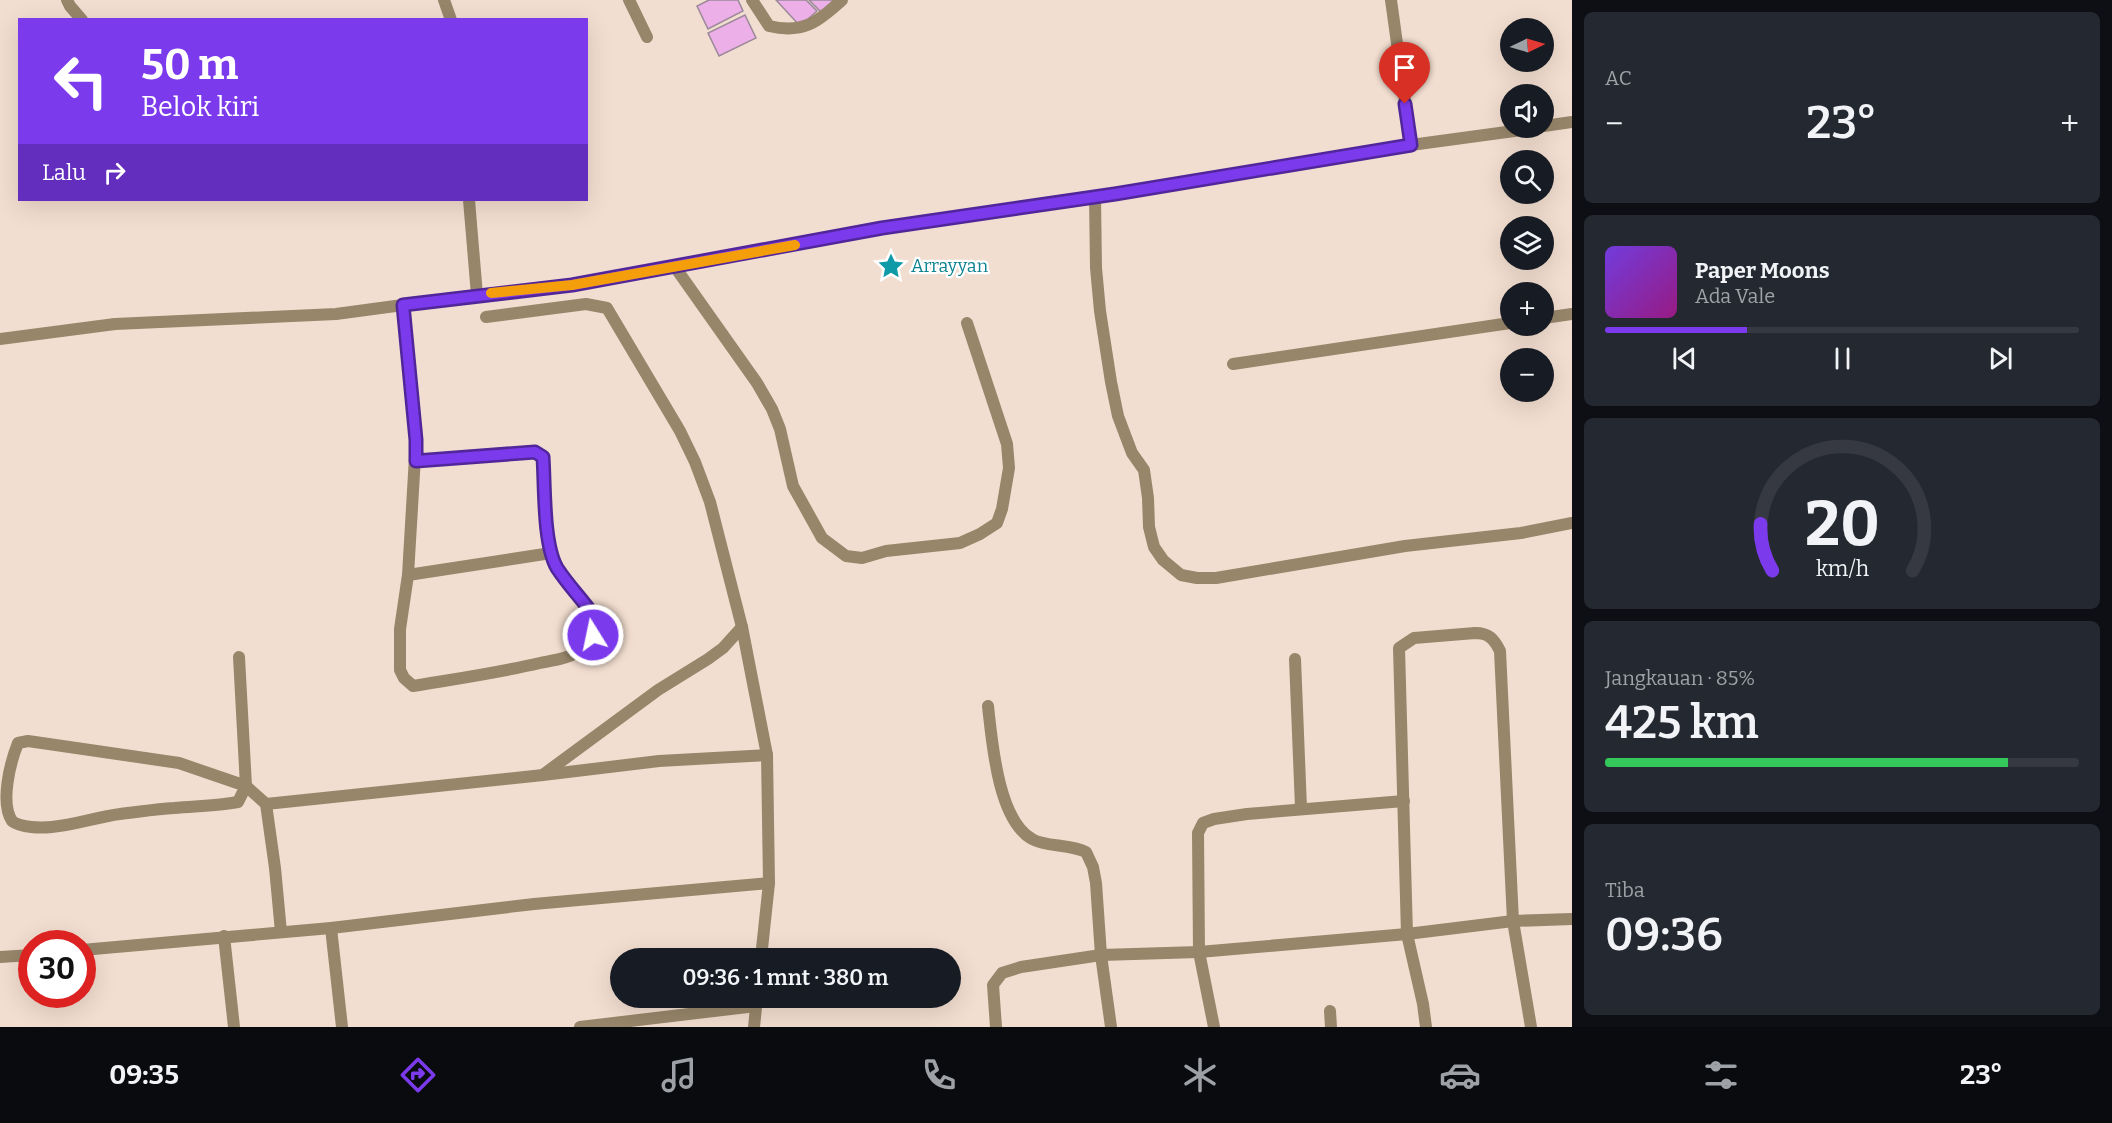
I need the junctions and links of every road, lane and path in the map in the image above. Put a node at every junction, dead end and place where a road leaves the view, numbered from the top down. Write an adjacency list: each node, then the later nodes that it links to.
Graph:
1 (68, 0): 7 (street)
2 (444, 0): 8 (street)
3 (629, 0): 9 (street)
4 (752, 0): 5 (street)
5 (842, 0)
6 (1390, 0): 13 (street)
7 (80, 18)
8 (450, 18)
9 (647, 37)
10 (1572, 123): 11 (street)
11 (1554, 125)
12 (1500, 133): 13 (street)
13 (1411, 145): 14 (street)
14 (1095, 196): 16 (street); 27 (street)
15 (469, 201): 17 (street)
16 (675, 267): 17 (street); 22 (street)
17 (477, 295): 18 (street)
18 (403, 305): 24 (street); 26 (street)
19 (1572, 314): 21 (street)
20 (486, 317): 30 (street)
21 (1554, 317)
22 (967, 323)
23 (1500, 324): 25 (street)
24 (0, 339)
25 (1233, 364)
26 (416, 461): 28 (street); 29 (street)
27 (1572, 523)
28 (551, 552): 29 (street); 29 (street)
29 (408, 575)
30 (742, 627): 34 (street); 35 (street)
31 (238, 657): 36 (street)
32 (1295, 659): 39 (street)
33 (988, 706): 50 (street)
34 (768, 755): 35 (street); 40 (street)
35 (543, 775): 38 (street)
36 (246, 786): 36 (street); 38 (street)
37 (1404, 801): 39 (street); 42 (street); 45 (street)
38 (266, 804): 44 (street)
39 (1301, 808): 49 (street)
40 (769, 883): 43 (street); 47 (street)
41 (1572, 919): 42 (street)
42 (1513, 921): 45 (street); 65 (street)
43 (331, 928): 44 (street); 57 (street)
44 (281, 932): 46 (street)
45 (1407, 934): 49 (street); 64 (street)
46 (224, 936): 48 (street); 56 (street)
47 (762, 948)
48 (96, 949)
49 (1199, 952): 50 (street); 62 (street)
50 (1101, 955): 60 (street); 61 (street)
51 (18, 956): 52 (street)
52 (0, 957)
53 (714, 1008): 58 (street)
54 (756, 1008): 59 (street)
55 (1330, 1011): 63 (street)
56 (234, 1027)
57 (342, 1027)
58 (580, 1027)
59 (754, 1027)
60 (996, 1027)
61 (1111, 1027)
62 (1214, 1027)
63 (1331, 1027)
64 (1426, 1027)
65 (1531, 1027)

